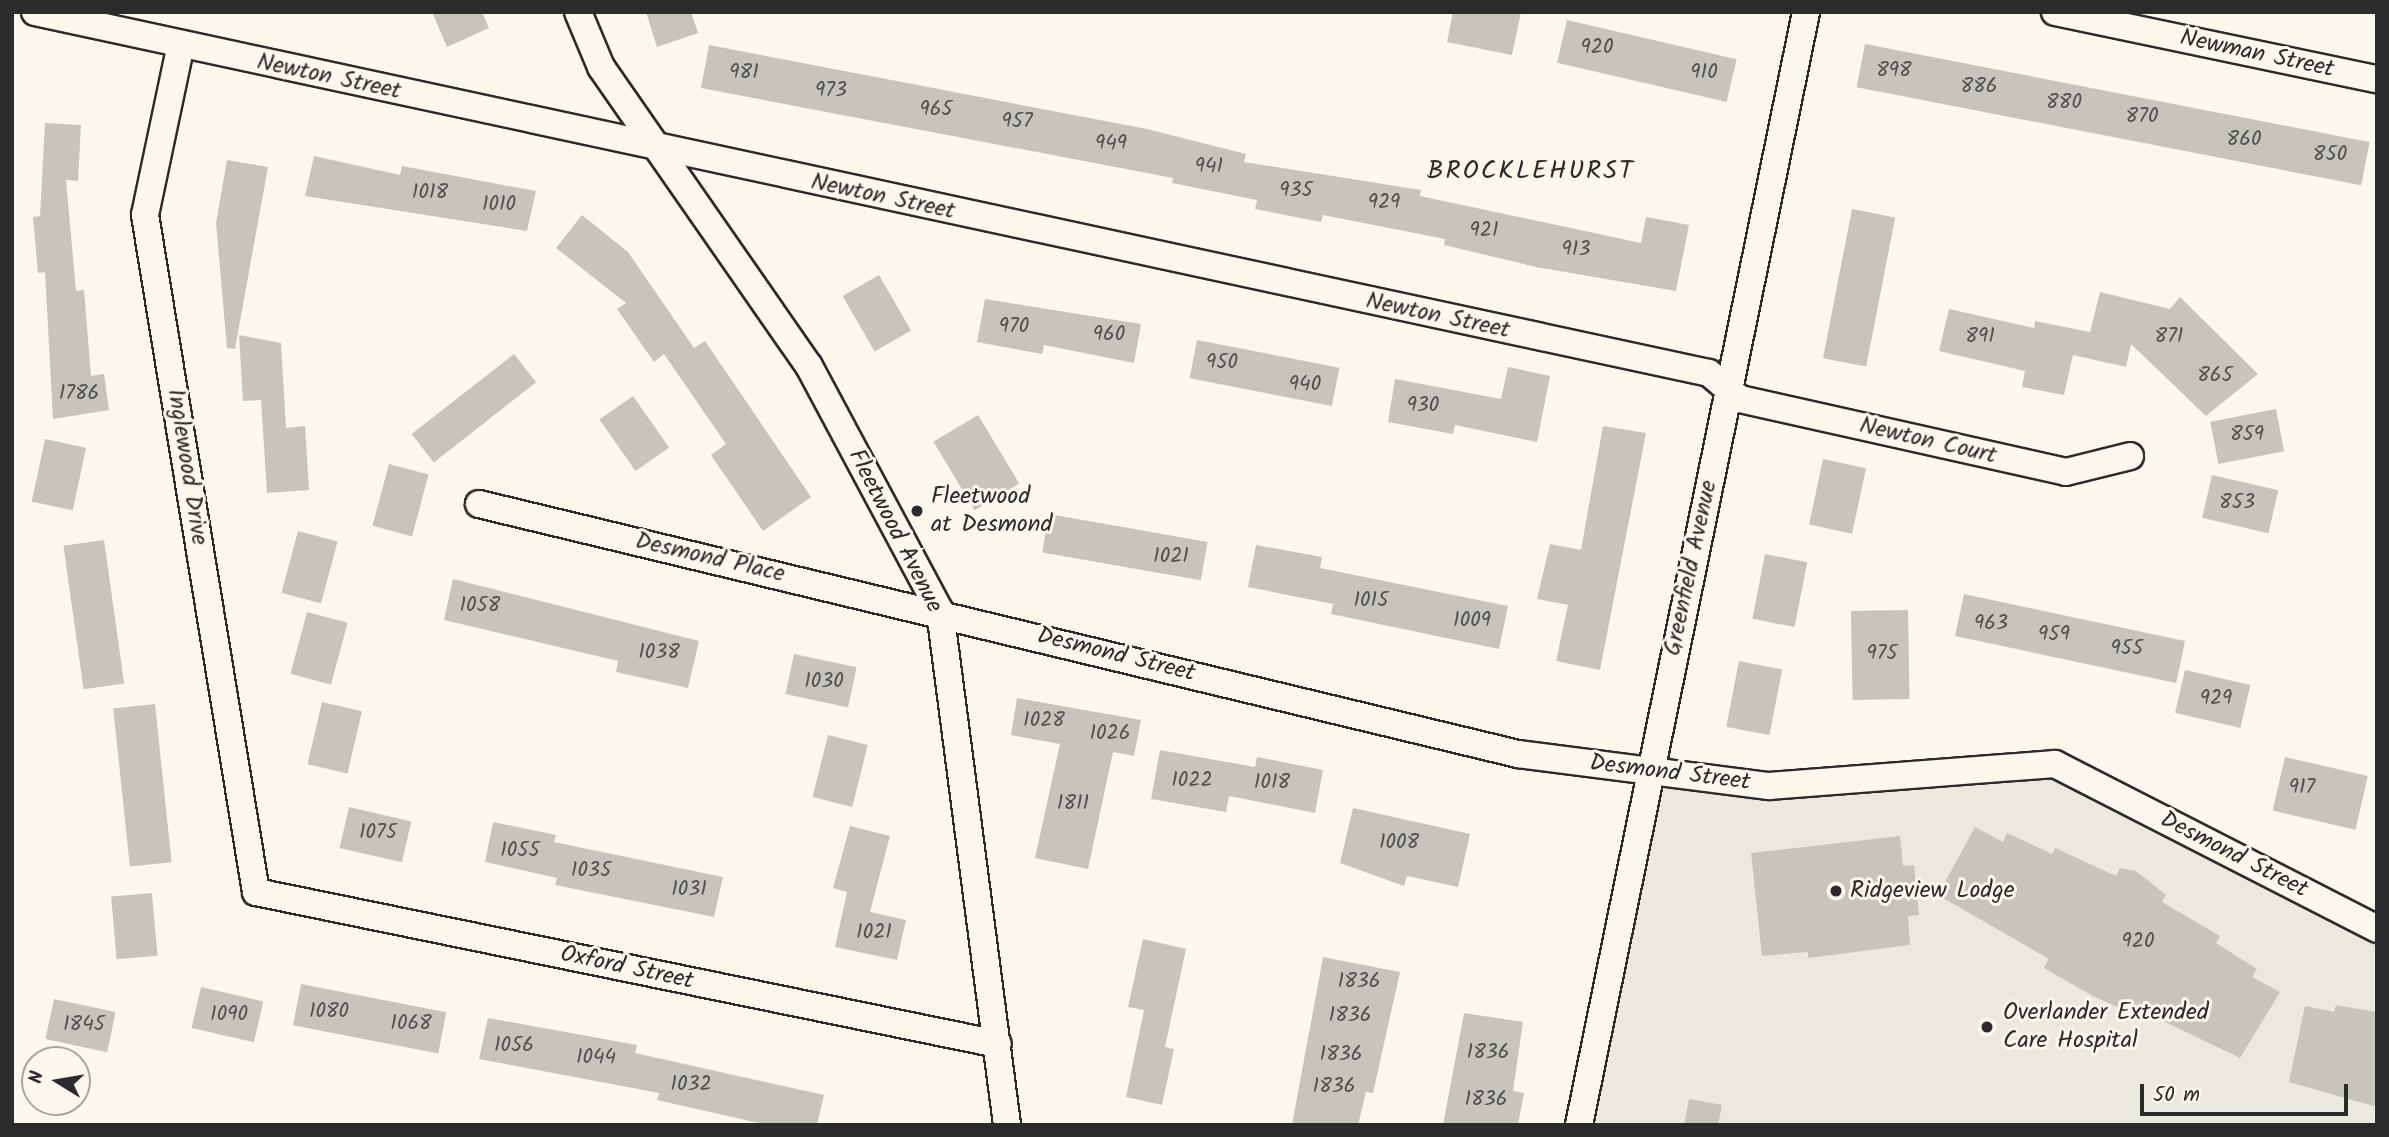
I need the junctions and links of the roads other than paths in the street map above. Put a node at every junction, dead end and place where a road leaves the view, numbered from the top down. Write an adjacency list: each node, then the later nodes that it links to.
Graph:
1 (35, 12): 5 (street, Newton Street)
2 (578, 12): 7 (street, Fleetwood Avenue)
3 (1806, 12): 8 (street, Greenfield Avenue)
4 (2055, 12): 6 (street, Newman Street)
5 (181, 44): 7 (street, Newton Street); 13 (street, Inglewood Drive)
6 (2377, 79)
7 (660, 149): 8 (street, Newton Street); 11 (street, Fleetwood Avenue)
8 (1728, 389): 9 (street, Newton Court); 12 (street, Greenfield Avenue)
9 (2130, 456)
10 (479, 504): 11 (street, Desmond Place)
11 (940, 611): 12 (street, Desmond Street); 15 (street, Fleetwood Avenue)
12 (1650, 770): 14 (street, Desmond Street); 17 (street, Greenfield Avenue)
13 (256, 892): 15 (street, Oxford Street)
14 (2377, 929)
15 (998, 1044): 16 (street, Fleetwood Avenue)
16 (1007, 1125)
17 (1579, 1125)

